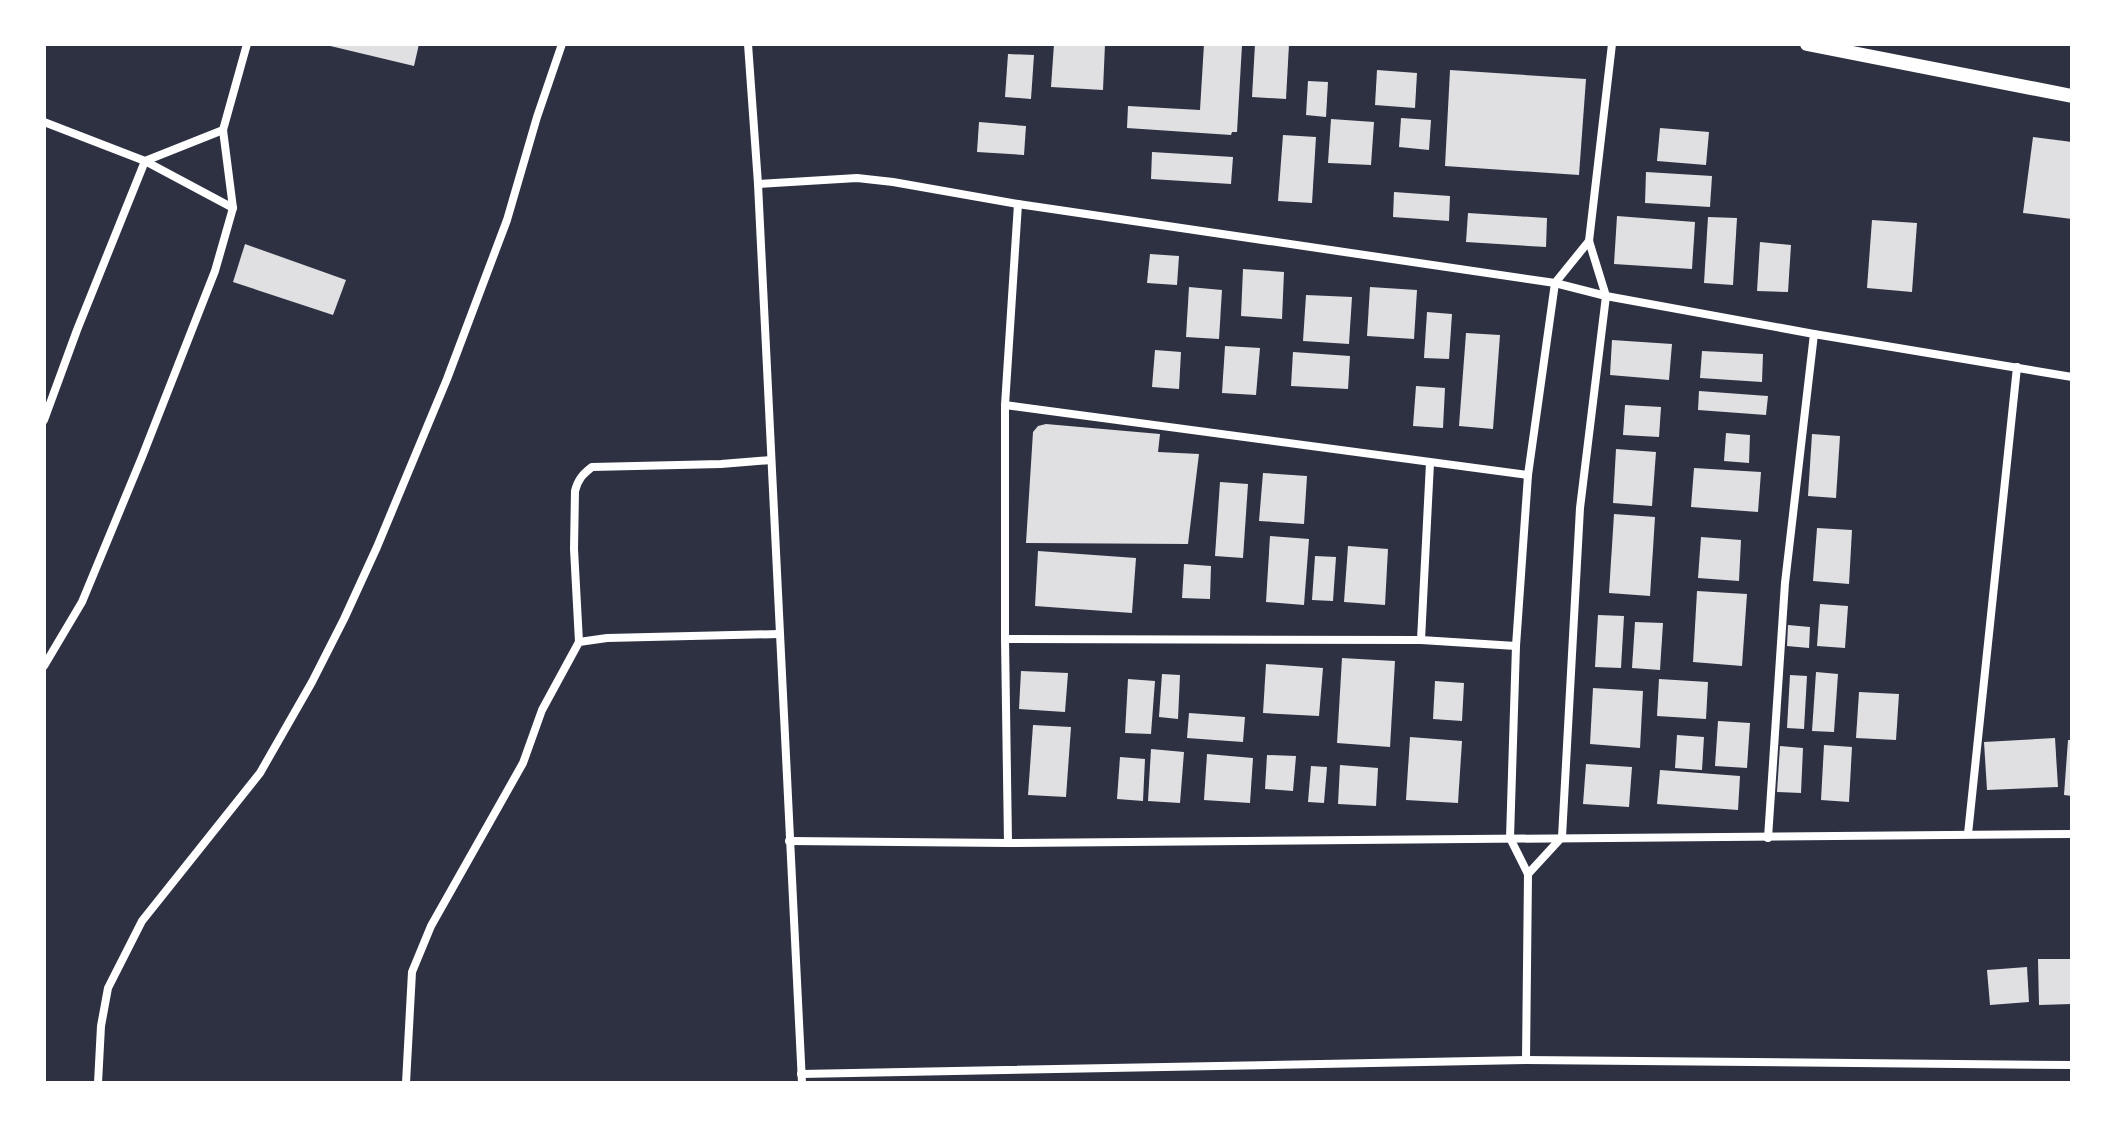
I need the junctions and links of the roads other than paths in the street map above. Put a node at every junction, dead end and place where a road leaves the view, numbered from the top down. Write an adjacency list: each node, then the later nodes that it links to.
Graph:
1 (247, 44): 8 (street)
2 (562, 44): 41 (street)
3 (748, 44): 10 (street)
4 (1612, 44): 13 (street)
5 (1807, 44): 6 (street)
6 (2072, 96)
7 (44, 122): 9 (street)
8 (223, 130): 9 (street); 12 (street)
9 (145, 161): 12 (street); 20 (street)
10 (758, 184): 11 (street); 21 (street)
11 (1018, 204): 14 (street); 19 (street)
12 (233, 208): 29 (street)
13 (1589, 241): 14 (street); 15 (street)
14 (1555, 283): 15 (street); 23 (street)
15 (1606, 296): 16 (street); 32 (street)
16 (1814, 334): 17 (street); 34 (street)
17 (2017, 367): 18 (street); 30 (street)
18 (2072, 377)
19 (1005, 405): 22 (street); 25 (street)
20 (44, 420)
21 (771, 460): 24 (street); 27 (street)
22 (1430, 463): 23 (street); 26 (street)
23 (1528, 475): 28 (street)
24 (779, 634): 27 (street); 35 (street)
25 (1005, 639): 26 (street); 36 (street)
26 (1421, 640): 28 (street)
27 (579, 642): 42 (street)
28 (1516, 646): 33 (street)
29 (44, 666)
30 (1968, 834): 31 (street); 34 (street)
31 (2072, 834)
32 (1562, 837): 33 (street); 34 (street); 37 (street)
33 (1510, 838): 36 (street); 37 (street)
34 (1768, 838)
35 (789, 841): 36 (street); 40 (street)
36 (1008, 843)
37 (1528, 874): 38 (street)
38 (1526, 1060): 39 (street); 40 (street)
39 (2072, 1065)
40 (802, 1078)
41 (98, 1083)
42 (406, 1083)

